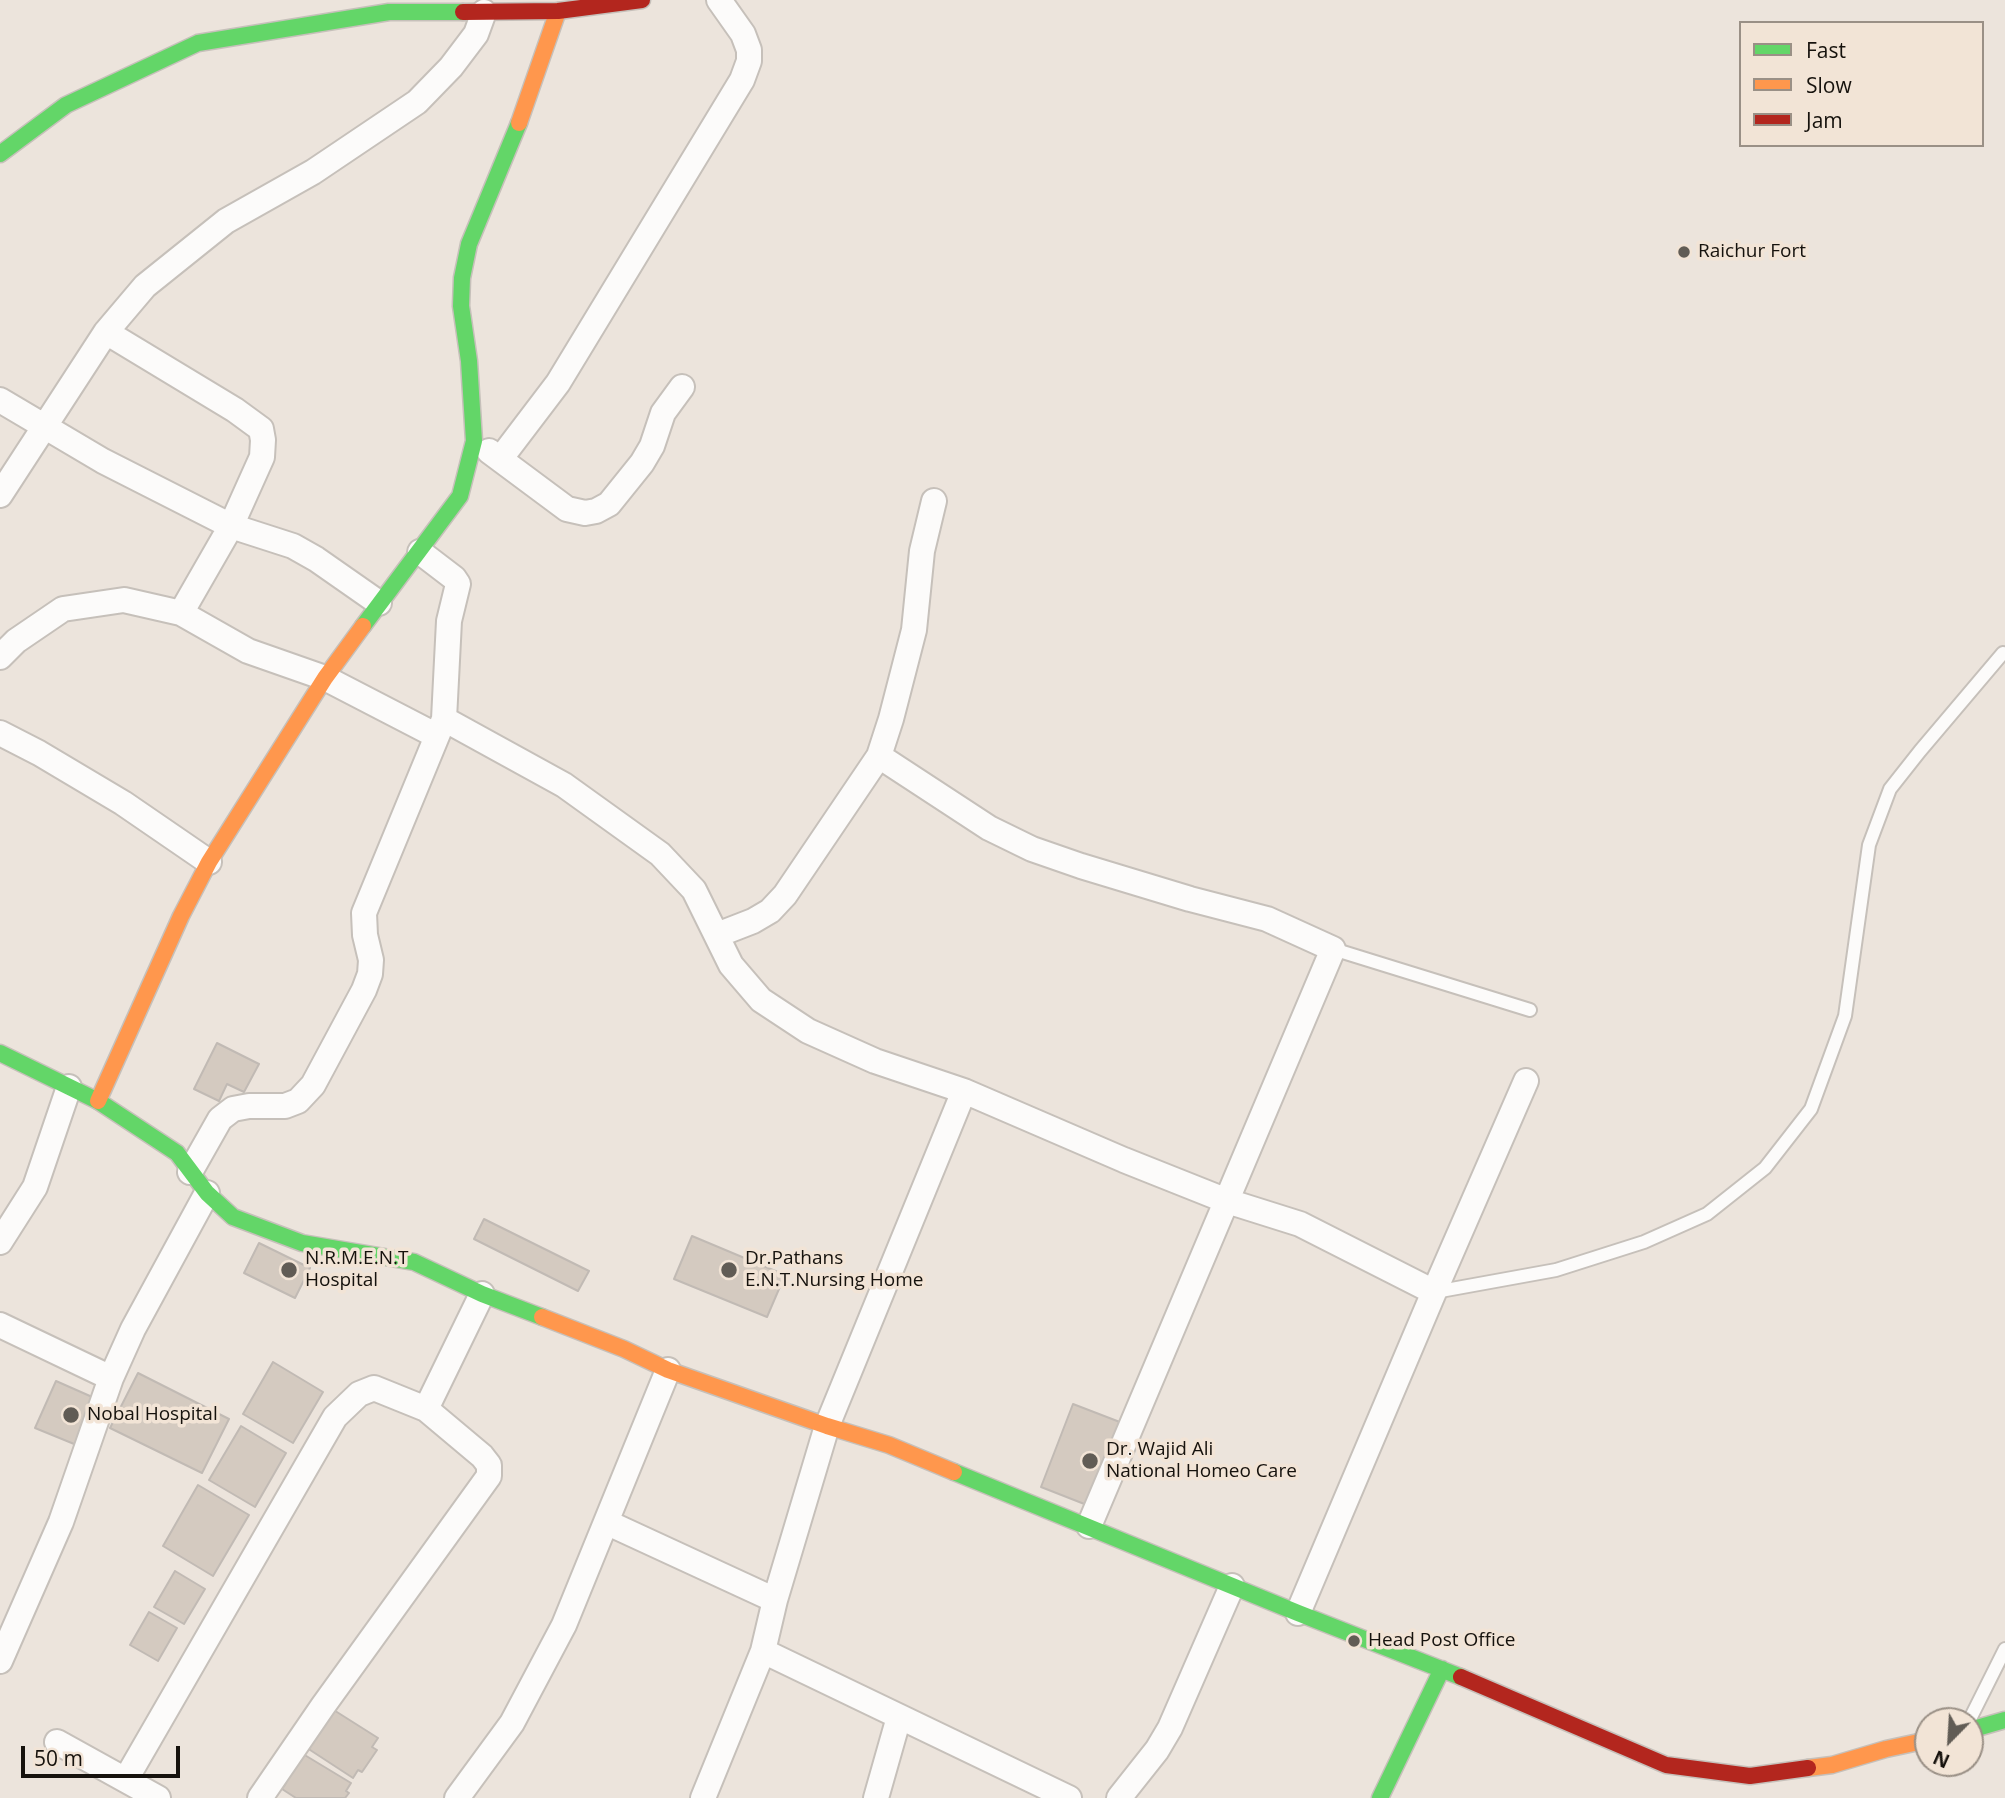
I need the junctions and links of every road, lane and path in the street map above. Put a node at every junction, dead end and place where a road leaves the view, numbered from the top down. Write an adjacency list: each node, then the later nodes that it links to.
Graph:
1 (642, 0): 3 (main road)
2 (719, 0): 11 (street)
3 (558, 11): 4 (main road); 10 (main road)
4 (484, 12): 5 (main road); 6 (street)
5 (0, 154)
6 (106, 332): 9 (street); 14 (street)
7 (682, 387): 11 (street)
8 (0, 400): 9 (street)
9 (45, 427): 12 (street); 14 (street)
10 (474, 441): 11 (street); 15 (main road)
11 (501, 458)
12 (0, 495)
13 (934, 501): 23 (street)
14 (230, 526): 16 (street); 17 (street)
15 (420, 552): 16 (main road); 21 (street)
16 (379, 603): 20 (main road)
17 (181, 613): 19 (street); 20 (street)
18 (2003, 653): 37 (lane)
19 (0, 657)
20 (325, 678): 21 (street); 24 (main road)
21 (440, 728): 25 (street); 33 (street)
22 (0, 733): 24 (street)
23 (879, 757): 25 (street); 26 (street)
24 (209, 862): 32 (main road)
25 (717, 935): 31 (street)
26 (1333, 949): 27 (lane); 35 (street)
27 (1530, 1010)
28 (0, 1053): 30 (main road)
29 (1526, 1082): 37 (street)
30 (69, 1087): 32 (main road); 36 (street)
31 (964, 1091): 35 (street); 43 (street)
32 (98, 1101): 33 (main road)
33 (190, 1172): 34 (main road)
34 (207, 1193): 38 (main road); 41 (street)
35 (1227, 1201): 37 (street); 45 (street)
36 (0, 1242)
37 (1434, 1292): 48 (street)
38 (482, 1294): 40 (main road); 42 (street)
39 (0, 1325): 41 (street)
40 (668, 1370): 43 (main road); 44 (street)
41 (111, 1378): 51 (street)
42 (426, 1409): 59 (street); 61 (street)
43 (827, 1426): 45 (main road); 47 (street)
44 (606, 1522): 47 (street); 62 (street)
45 (1089, 1526): 46 (main road)
46 (1233, 1586): 48 (main road); 66 (street)
47 (775, 1600): 50 (street)
48 (1298, 1613): 52 (main road)
49 (2005, 1649): 53 (lane)
50 (763, 1651): 54 (street); 63 (street)
51 (0, 1661)
52 (1442, 1669): 58 (main road); 67 (main road)
53 (1976, 1707)
54 (899, 1717): 64 (street); 65 (street)
55 (2005, 1720): 56 (main road)
56 (1984, 1726)
57 (57, 1742): 59 (street)
58 (1914, 1743)
59 (126, 1779): 60 (street)
60 (158, 1798)
61 (260, 1798)
62 (457, 1798)
63 (703, 1798)
64 (876, 1798)
65 (1069, 1798)
66 (1119, 1798)
67 (1380, 1798)

